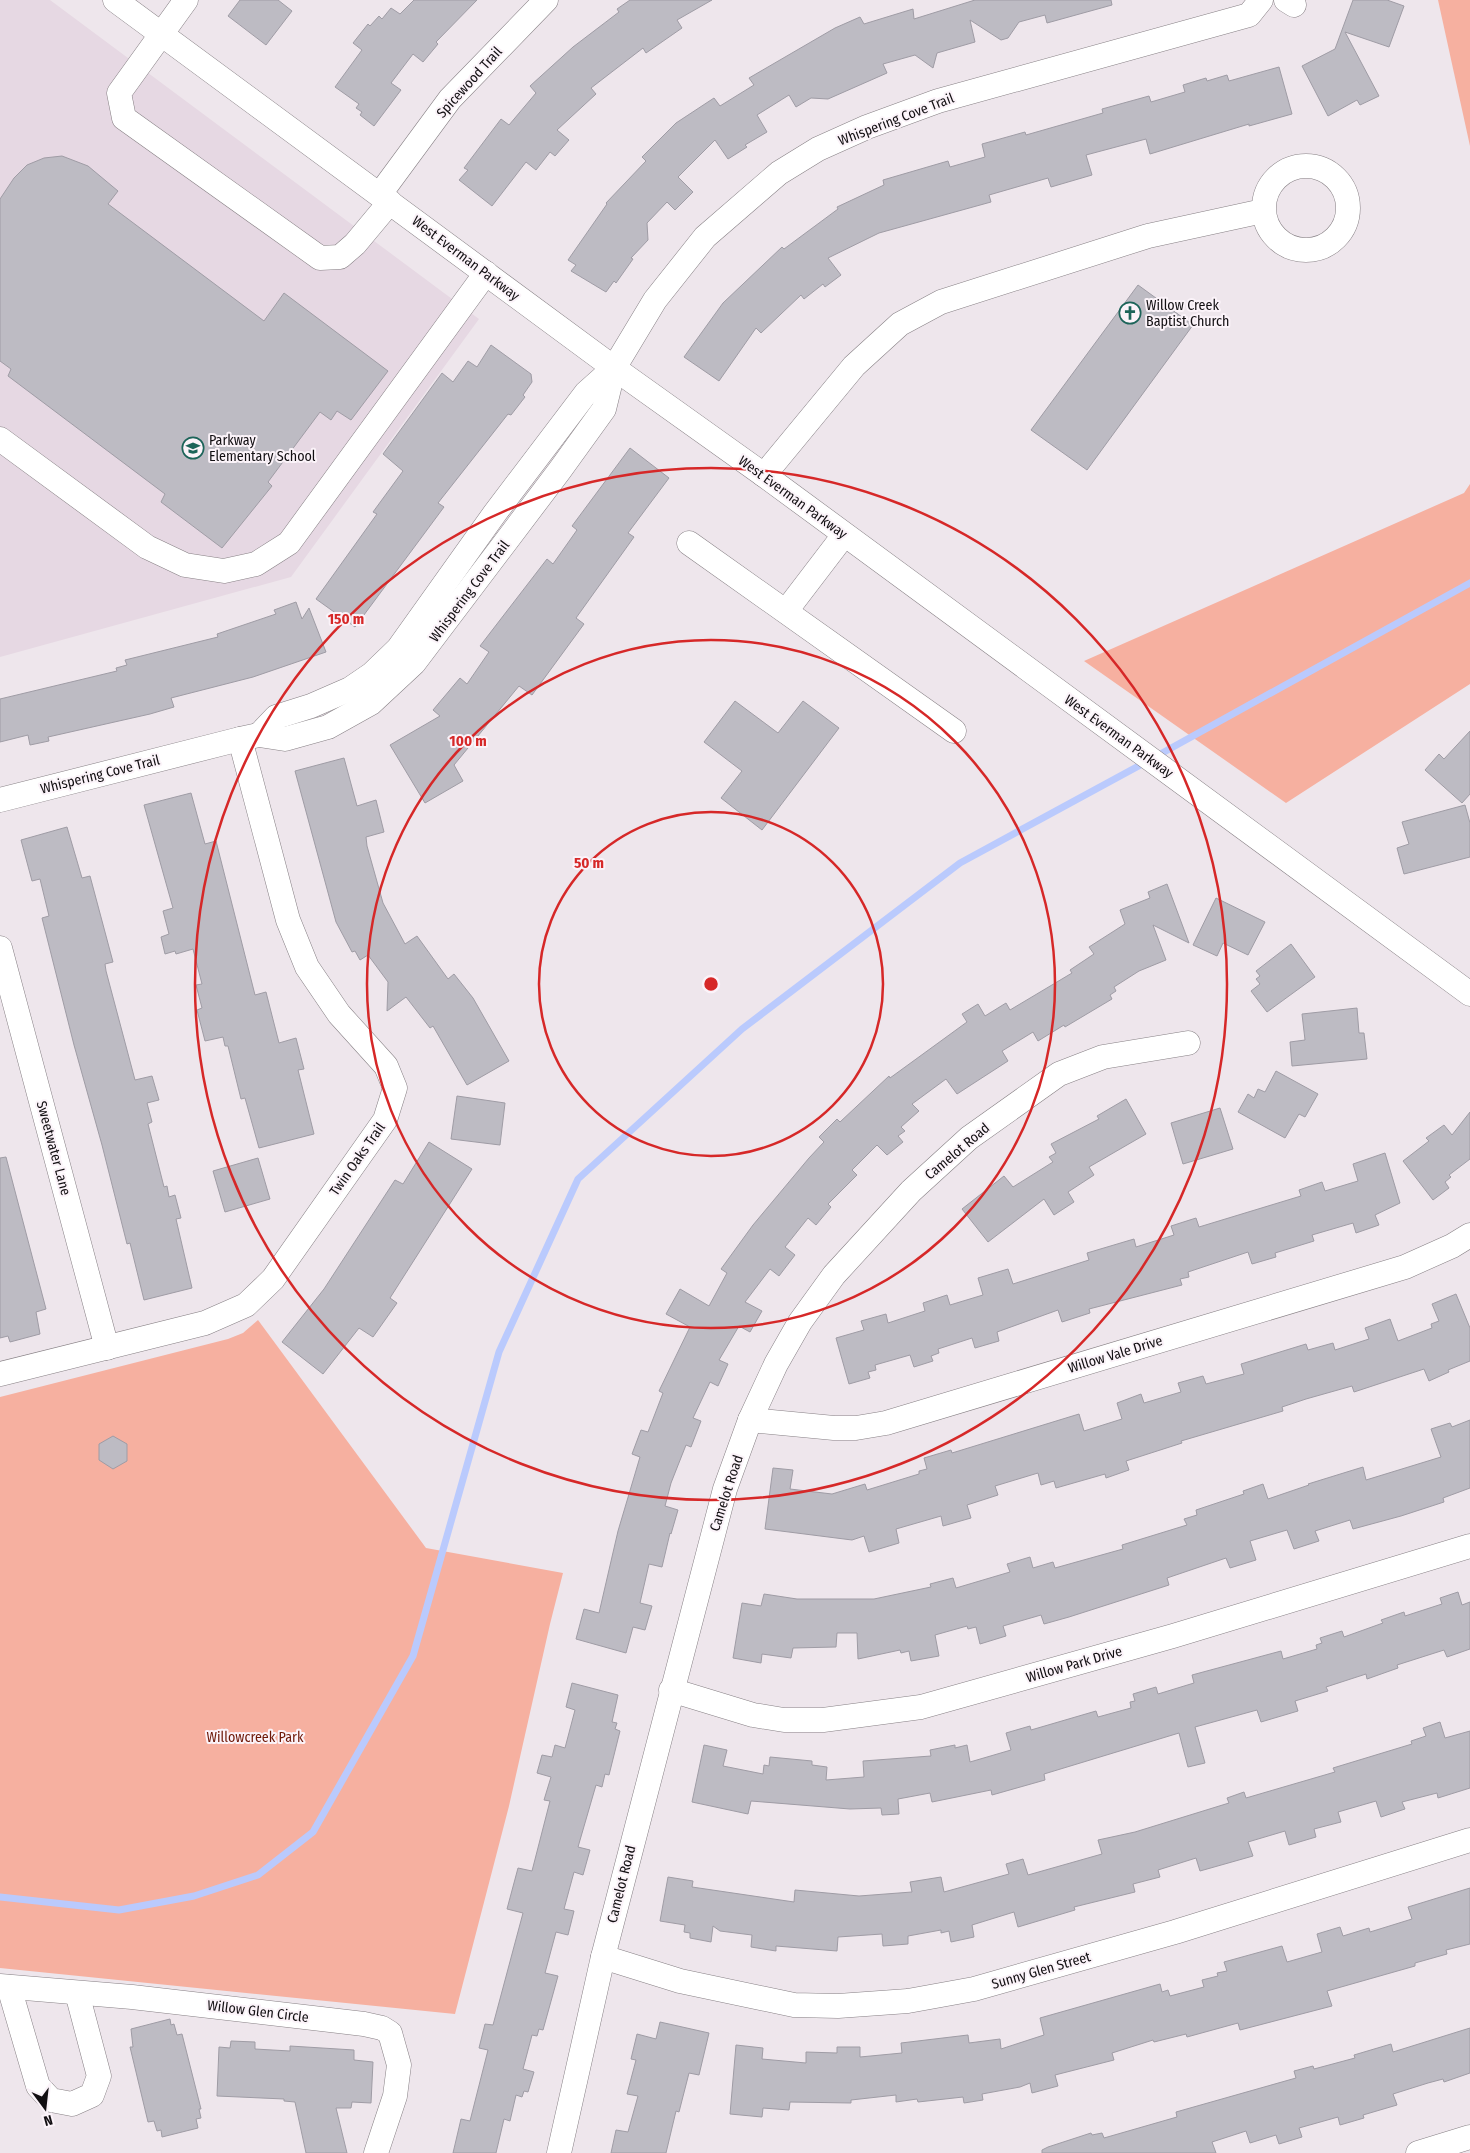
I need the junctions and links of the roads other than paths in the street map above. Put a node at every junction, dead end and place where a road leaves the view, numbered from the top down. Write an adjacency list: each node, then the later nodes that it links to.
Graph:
1 (115, 0): 5 (street, West Everman Parkway)
2 (186, 0): 5 (street, Spicewood Trail)
3 (546, 0): 6 (street, Spicewood Trail)
4 (1261, 0): 9 (street, Whispering Cove Trail)
5 (162, 34): 6 (street, West Everman Parkway); 6 (street, Spicewood Trail)
6 (385, 198): 8 (street, West Everman Parkway)
7 (1264, 211): 13 (street)
8 (486, 274): 9 (street, West Everman Parkway); 10 (street)
9 (614, 368): 11 (street, Whispering Cove Trail); 12 (street, Whispering Cove Trail); 13 (street, West Everman Parkway)
10 (0, 439)
11 (540, 455): 12 (street); 17 (street, Whispering Cove Trail)
12 (560, 470): 17 (street, Whispering Cove Trail)
13 (764, 475): 14 (street, West Everman Parkway)
14 (844, 535): 16 (street); 22 (street, West Everman Parkway)
15 (689, 544): 16 (street)
16 (786, 611): 18 (street)
17 (430, 624): 19 (street, Whispering Cove Trail)
18 (954, 731)
19 (250, 737): 20 (street, Whispering Cove Trail); 25 (street, Twin Oaks Trail)
20 (0, 800)
21 (0, 948): 25 (street, Sweetwater Lane)
22 (1470, 994)
23 (1188, 1042): 27 (street, Camelot Road)
24 (1470, 1235): 27 (street, Willow Vale Drive)
25 (107, 1348): 26 (street, Twin Oaks Trail)
26 (0, 1374)
27 (750, 1420): 29 (street, Camelot Road)
28 (1470, 1546): 29 (street, Willow Park Drive)
29 (671, 1690): 31 (street, Camelot Road)
30 (1470, 1840): 31 (street, Sunny Glen Street)
31 (603, 1957): 36 (street, Camelot Road)
32 (5, 1986): 33 (street, Willow Glen Circle); 33 (street)
33 (78, 1993): 35 (street, Willow Glen Circle)
34 (1470, 2137): 37 (street)
35 (376, 2153)
36 (560, 2153)
37 (1418, 2153)

